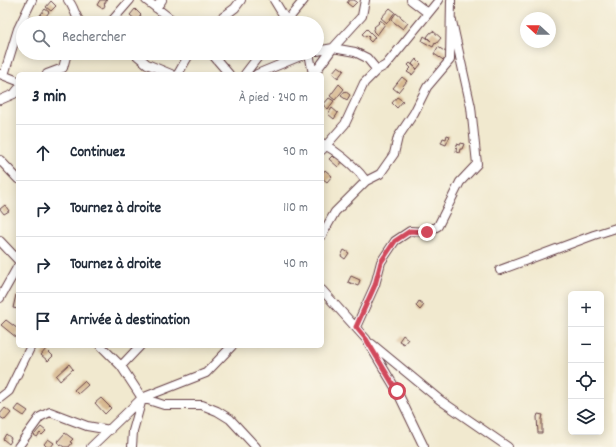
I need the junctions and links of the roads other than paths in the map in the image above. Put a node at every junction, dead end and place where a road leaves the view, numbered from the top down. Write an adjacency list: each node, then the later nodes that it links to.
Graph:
1 (32, 0): 15 (street)
2 (68, 0): 16 (street)
3 (130, 0): 17 (street)
4 (146, 0): 13 (street)
5 (162, 0): 13 (street)
6 (241, 0): 19 (street)
7 (274, 0): 20 (street)
8 (304, 0): 21 (street)
9 (365, 0): 24 (street)
10 (412, 0): 14 (street)
11 (439, 0): 14 (street)
12 (451, 0): 22 (street)
13 (156, 8): 18 (street)
14 (428, 13): 33 (street)
15 (24, 16)
16 (75, 16)
17 (116, 16)
18 (167, 16)
19 (224, 16)
20 (283, 16)
21 (291, 16)
22 (452, 21): 50 (street); 59 (street)
23 (16, 35): 42 (street)
24 (333, 48): 25 (street); 33 (street); 41 (street)
25 (324, 50)
26 (65, 60): 34 (street)
27 (142, 60): 35 (street)
28 (186, 60): 36 (street)
29 (217, 60): 37 (street)
30 (256, 60): 38 (street)
31 (291, 60): 39 (street)
32 (310, 60): 40 (street)
33 (377, 70): 46 (street)
34 (52, 72)
35 (165, 72)
36 (179, 72)
37 (227, 72)
38 (247, 72)
39 (262, 72)
40 (313, 72)
41 (315, 72)
42 (2, 74): 43 (street)
43 (16, 80)
44 (16, 92): 45 (street)
45 (0, 100)
46 (324, 145)
47 (324, 146): 50 (street)
48 (0, 160): 49 (street)
49 (16, 177)
50 (366, 181): 52 (street)
51 (616, 228): 56 (street)
52 (324, 231)
53 (0, 241): 54 (street)
54 (16, 258)
55 (16, 270): 58 (street)
56 (500, 270)
57 (324, 292): 59 (street)
58 (0, 298)
59 (356, 327): 60 (street)
60 (366, 339): 73 (street); 74 (street)
61 (30, 348): 66 (street)
62 (104, 348): 65 (street)
63 (138, 348): 65 (street)
64 (230, 348): 67 (street)
65 (121, 366): 67 (street)
66 (0, 398)
67 (142, 398): 68 (street); 71 (street); 72 (street)
68 (110, 430): 69 (street); 70 (street)
69 (18, 447)
70 (91, 447)
71 (132, 447)
72 (256, 447)
73 (424, 447)
74 (508, 447)

